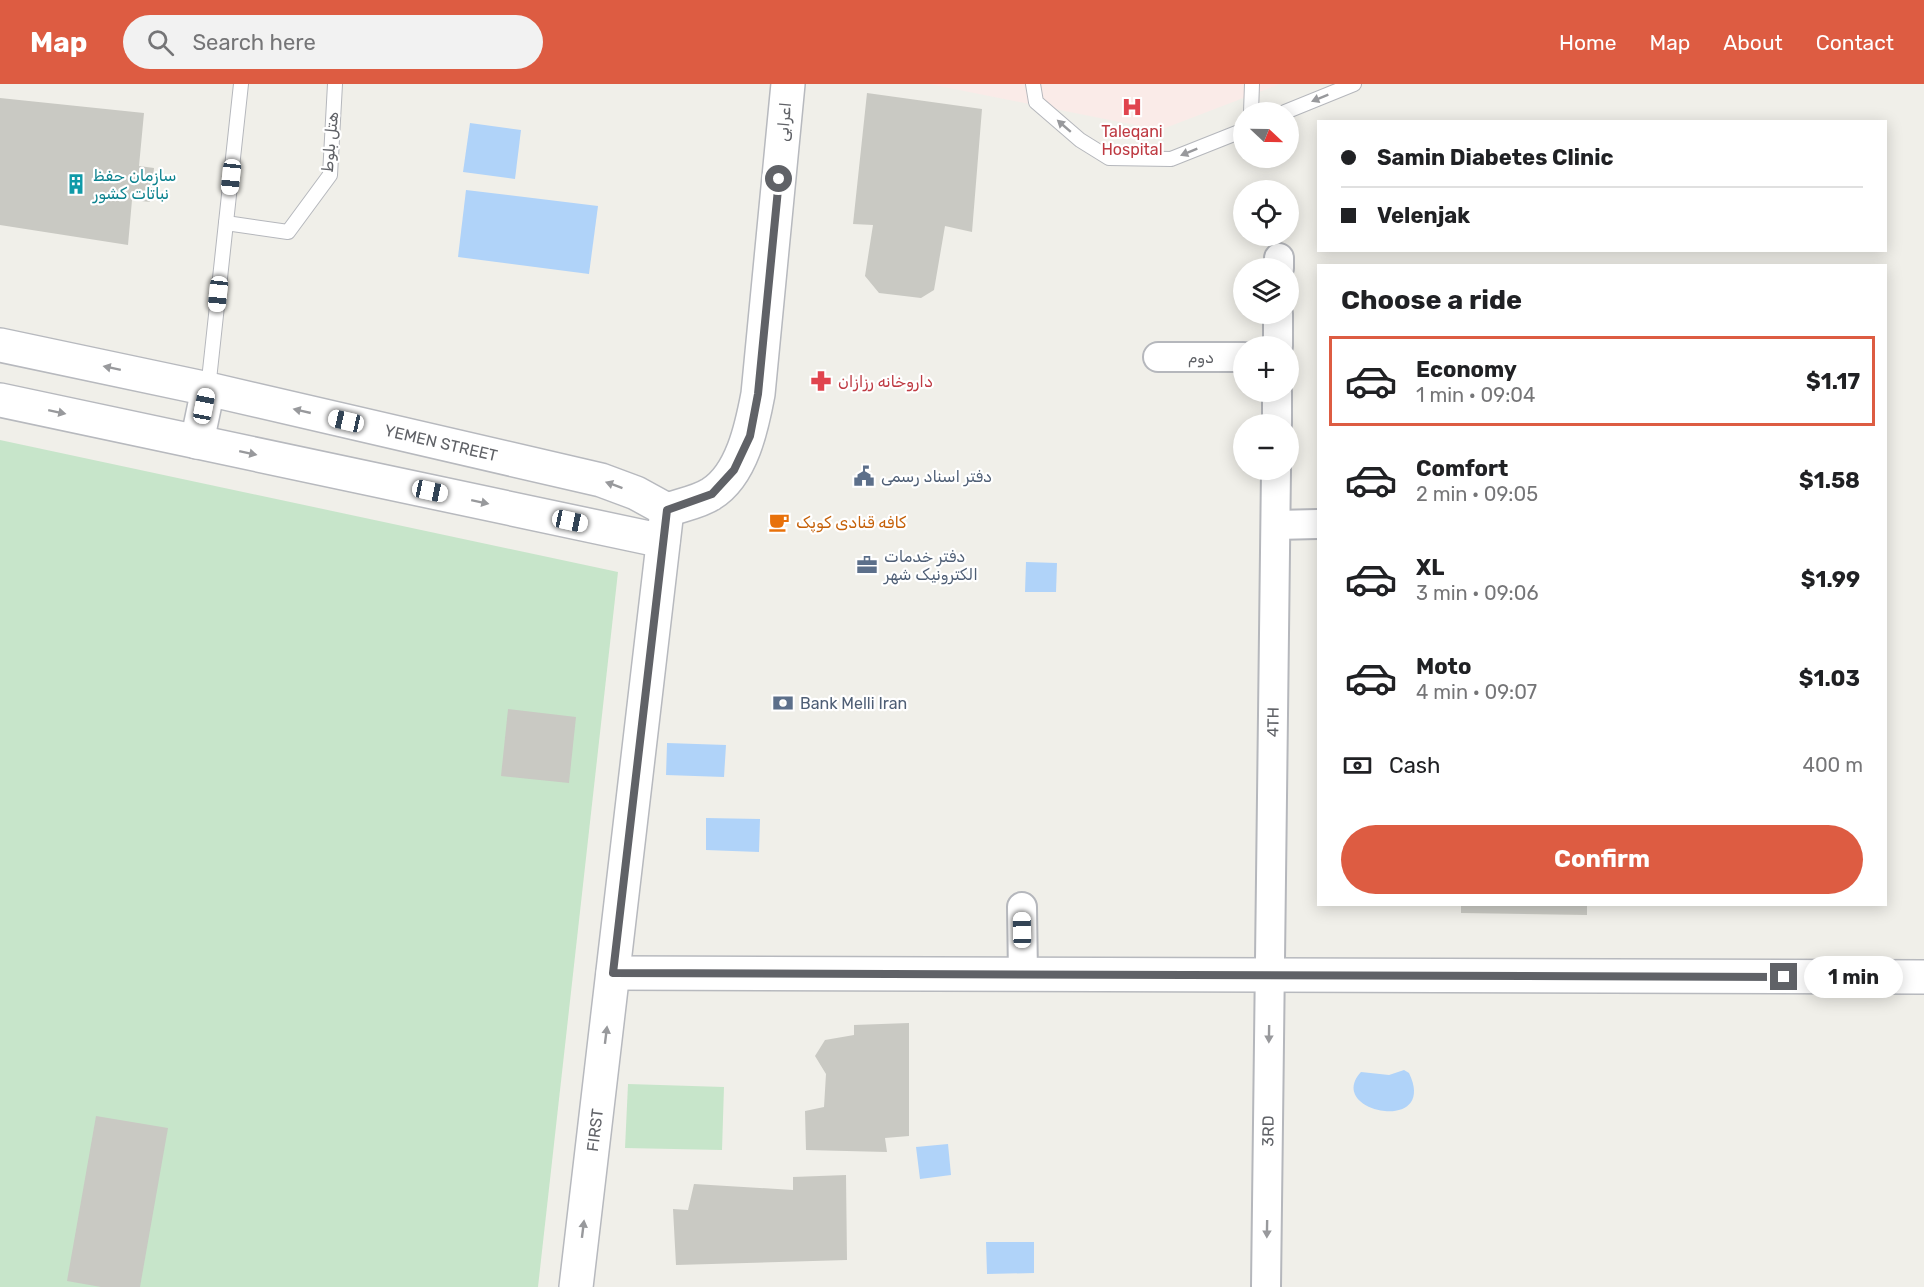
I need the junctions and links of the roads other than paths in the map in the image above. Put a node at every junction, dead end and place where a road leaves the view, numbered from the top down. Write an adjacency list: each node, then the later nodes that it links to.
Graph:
1 (241, 84): 10 (lane)
2 (335, 84): 10 (lane, هتل بلوط)
3 (788, 84): 19 (main road, اعرابی)
4 (1033, 84): 9 (lane, one-way to 4)
5 (1252, 84): 7 (lane)
6 (1348, 85): 8 (lane, one-way to 8)
7 (1251, 102)
8 (1299, 106)
9 (1233, 134)
10 (226, 224): 14 (lane)
11 (0, 345): 14 (main road, YEMEN STREET, one-way to 11)
12 (1158, 357): 13 (street, دوم)
13 (1233, 357)
14 (208, 389): 16 (main road); 19 (main road, YEMEN STREET, one-way to 14)
15 (0, 400): 16 (main road, one-way to 16)
16 (197, 442): 19 (main road, one-way to 19)
17 (1276, 480): 20 (street, 4TH)
18 (1317, 524): 20 (street)
19 (665, 525): 22 (main road, FIRST)
20 (1276, 525): 24 (street, 4TH)
21 (1022, 907): 23 (street)
22 (613, 973): 23 (main road); 26 (main road, FIRST, one-way to 22)
23 (1023, 975): 24 (main road)
24 (1270, 975): 25 (main road); 27 (street, 3RD, one-way to 27)
25 (1924, 977)
26 (576, 1287)
27 (1266, 1287)

